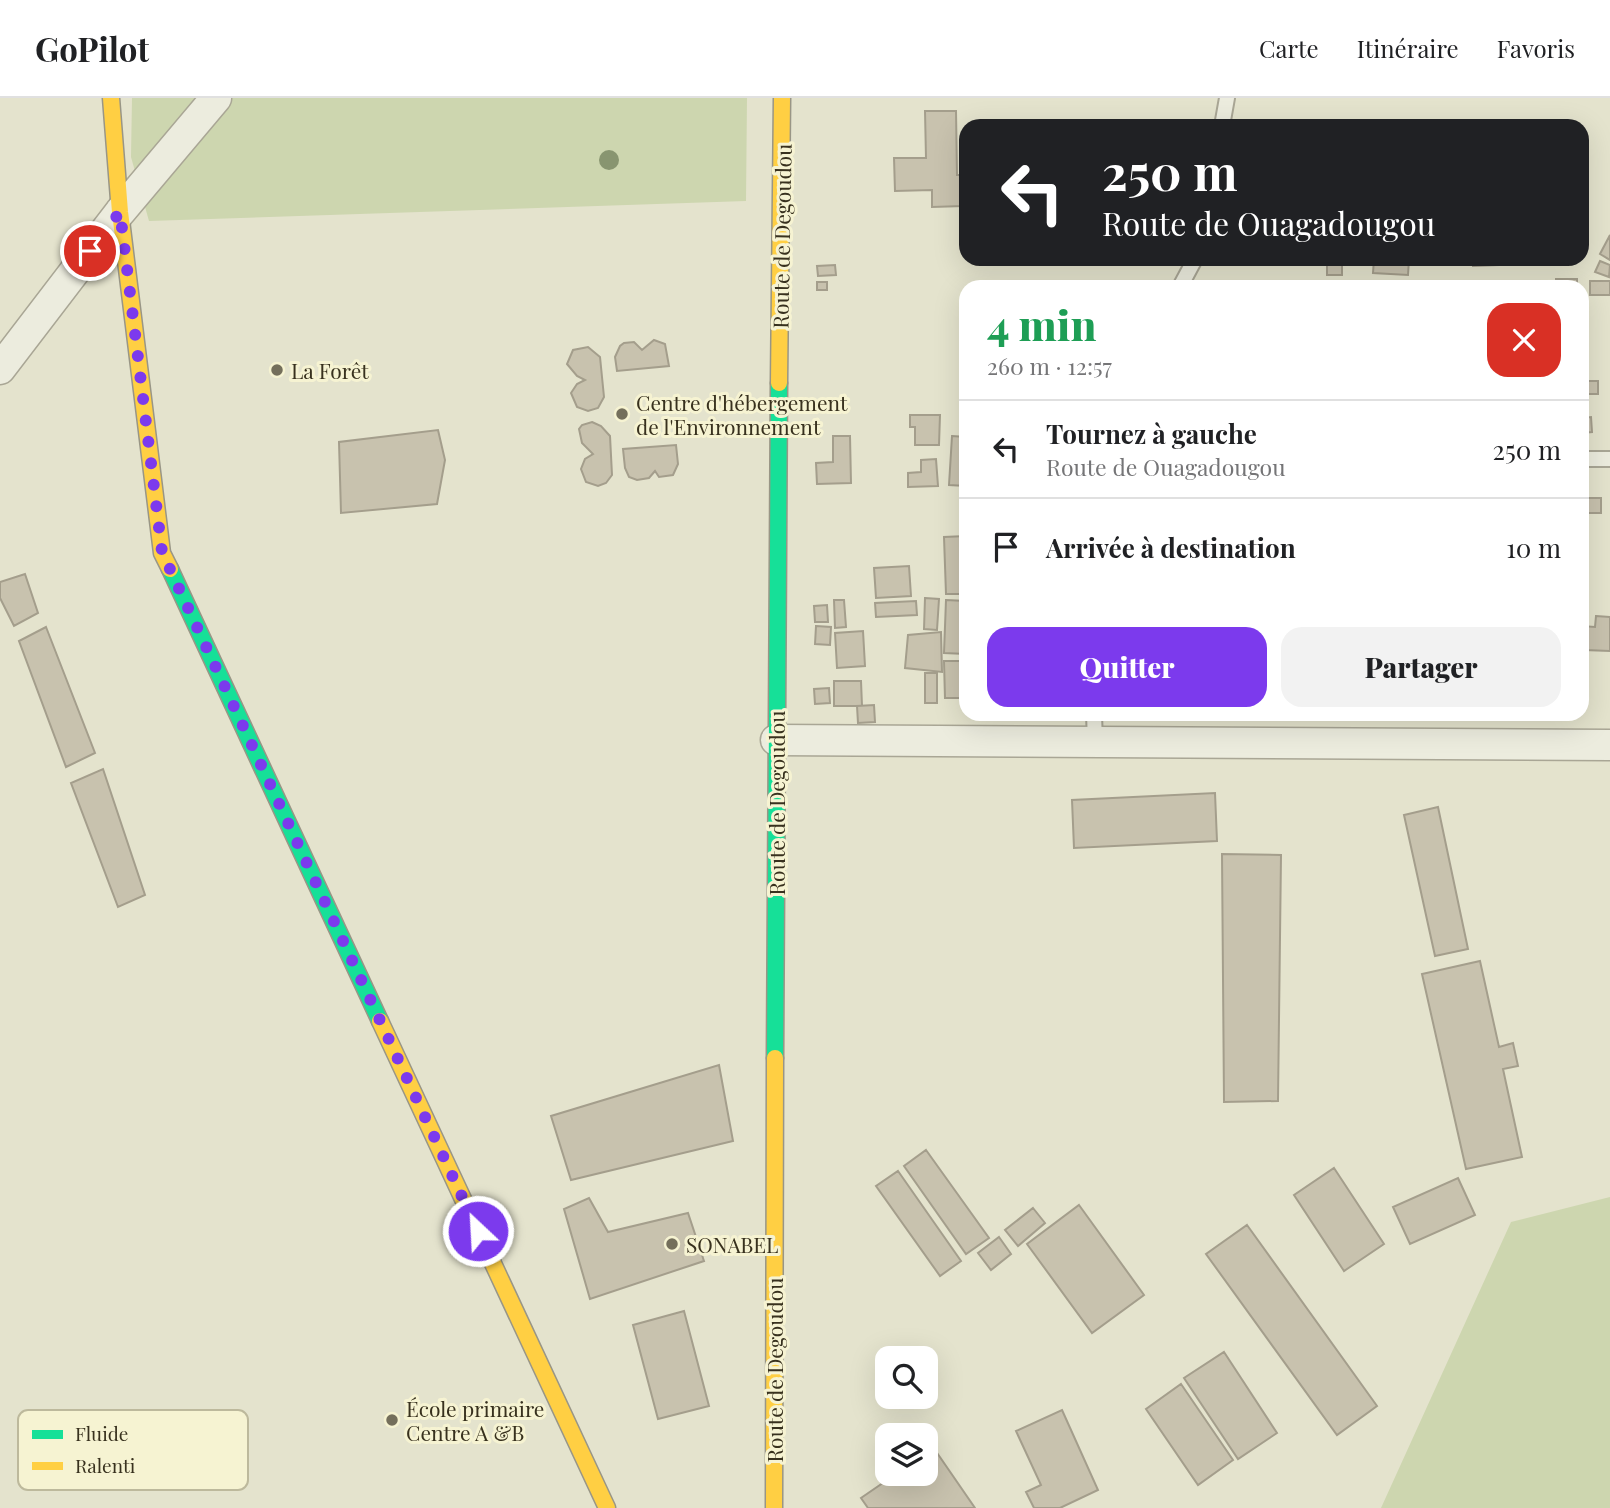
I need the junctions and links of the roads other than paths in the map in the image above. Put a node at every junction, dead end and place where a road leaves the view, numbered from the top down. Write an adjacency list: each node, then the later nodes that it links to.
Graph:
1 (111, 98): 6 (street)
2 (216, 98): 6 (street)
3 (782, 98): 11 (street, Route de Degoudou)
4 (1227, 98): 5 (lane)
5 (1223, 119)
6 (120, 212): 7 (street); 13 (street)
7 (0, 369)
8 (1589, 459): 9 (lane)
9 (1610, 459)
10 (1095, 728): 11 (street); 12 (street)
11 (776, 740): 14 (street, Route de Degoudou)
12 (1610, 745)
13 (607, 1508)
14 (774, 1508)

